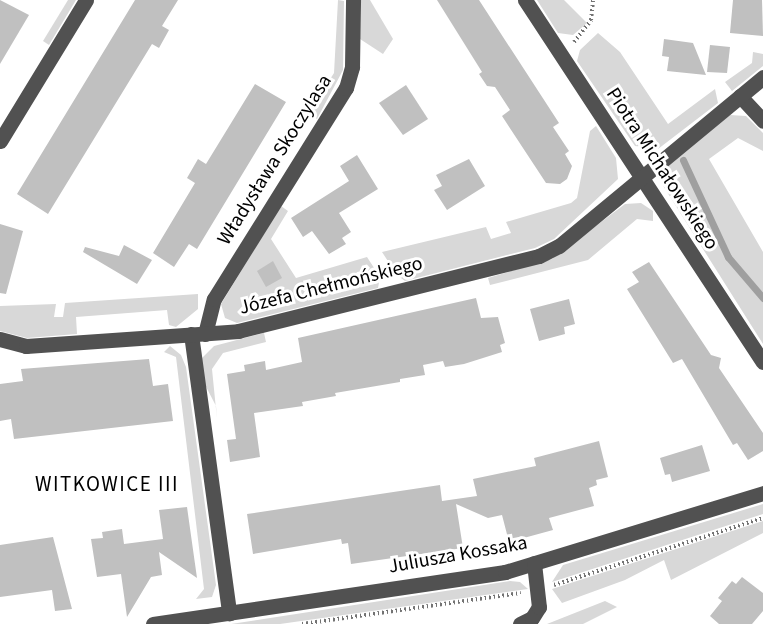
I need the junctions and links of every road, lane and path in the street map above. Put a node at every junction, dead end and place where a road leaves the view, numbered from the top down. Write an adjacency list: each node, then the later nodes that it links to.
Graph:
1 (87, 0): 9 (street)
2 (353, 0): 11 (street, Władysława Skoczylasa)
3 (525, 0): 10 (street, Piotra Michałowskiego)
4 (593, 0): 5 (path)
5 (569, 48)
6 (763, 77): 7 (street, Józefa Chełmońskiego)
7 (740, 96): 8 (street); 10 (street, Józefa Chełmońskiego)
8 (763, 121)
9 (0, 141)
10 (642, 176): 11 (street, Józefa Chełmońskiego); 13 (street, Piotra Michałowskiego)
11 (198, 334): 12 (street, Józefa Chełmońskiego); 19 (street, Władysława Skoczylasa)
12 (0, 339)
13 (763, 362)
14 (763, 493): 16 (street, Juliusza Kossaka)
15 (763, 518): 17 (path)
16 (534, 563): 19 (street, Juliusza Kossaka); 22 (street)
17 (552, 586)
18 (529, 592): 21 (path)
19 (229, 613): 20 (street, Juliusza Kossaka)
20 (153, 624)
21 (302, 624)
22 (520, 624)

